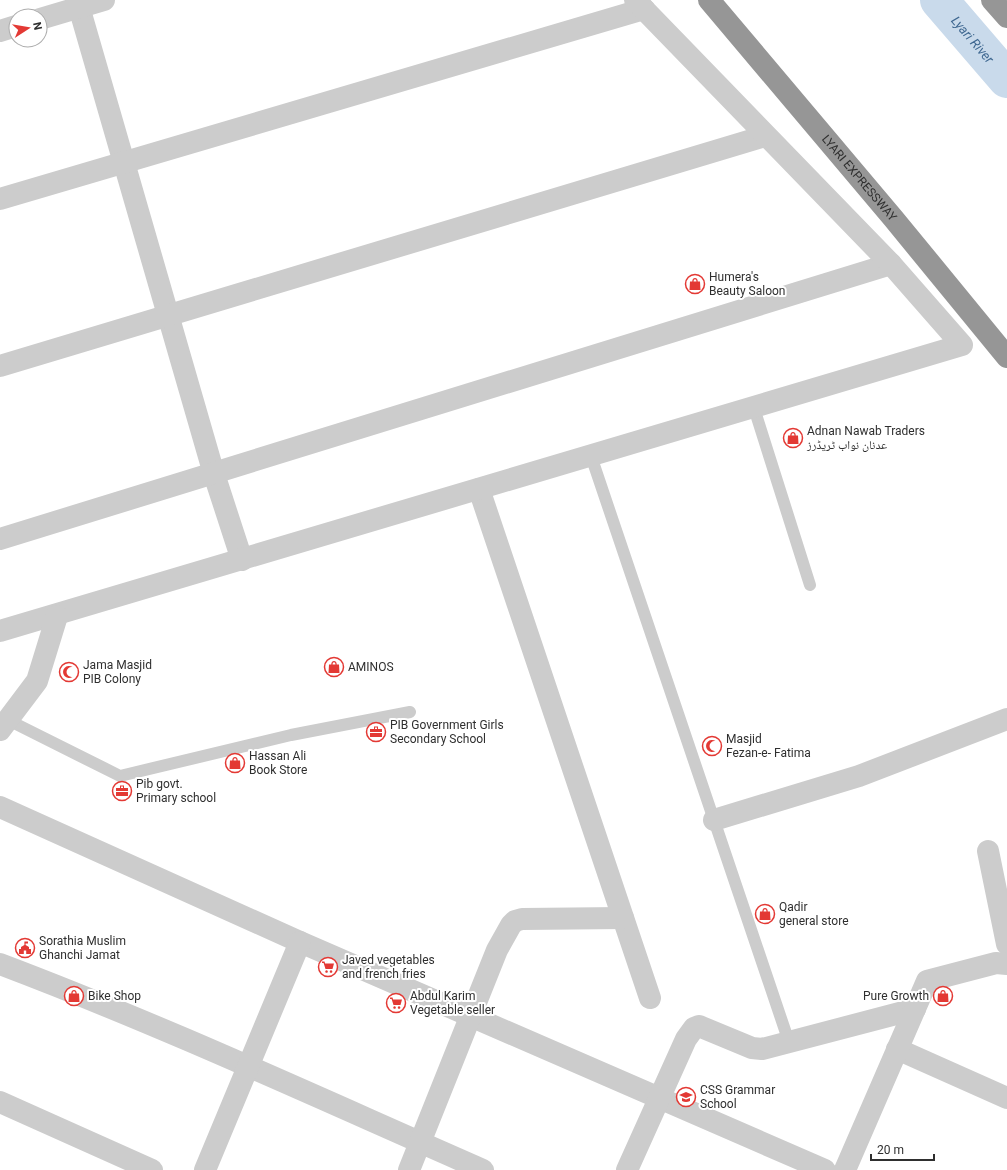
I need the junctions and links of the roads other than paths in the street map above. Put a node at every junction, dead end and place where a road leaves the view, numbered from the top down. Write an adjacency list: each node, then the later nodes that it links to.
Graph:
1 (104, 0): 4 (street)
2 (709, 0): 13 (highway, LYARI EXPRESSWAY)
3 (992, 0): 7 (highway)
4 (79, 4): 6 (street); 9 (street)
5 (639, 5): 8 (street); 9 (street)
6 (48, 16)
7 (1007, 17)
8 (765, 136): 11 (street); 12 (street)
9 (124, 162): 10 (street); 12 (street)
10 (0, 199)
11 (891, 264): 15 (street); 17 (street)
12 (168, 315): 14 (street); 17 (street)
13 (1007, 357)
14 (0, 366)
15 (754, 408): 16 (street); 21 (lane)
16 (591, 456): 18 (street); 28 (lane)
17 (214, 474): 19 (street); 20 (street)
18 (479, 489): 20 (street); 30 (street)
19 (0, 539)
20 (242, 560): 22 (street)
21 (810, 585)
22 (57, 616): 23 (street); 26 (street)
23 (0, 631)
24 (410, 712): 26 (lane)
25 (1007, 719): 28 (street)
26 (4, 725)
27 (0, 807): 31 (street)
28 (714, 820): 38 (lane)
29 (988, 851): 32 (street)
30 (623, 918): 35 (street); 37 (street)
31 (300, 942): 37 (street); 40 (street)
32 (1007, 944)
33 (0, 964): 40 (street)
34 (1007, 964): 36 (street)
35 (650, 998)
36 (915, 1009): 38 (street); 39 (street)
37 (470, 1016): 41 (street); 44 (street)
38 (789, 1042): 41 (street)
39 (897, 1049): 42 (street); 51 (street)
40 (248, 1066): 44 (street); 46 (street)
41 (660, 1098): 49 (street); 50 (street)
42 (1007, 1098)
43 (0, 1102): 45 (street)
44 (421, 1143): 47 (street); 48 (street)
45 (152, 1170)
46 (205, 1170)
47 (409, 1170)
48 (483, 1170)
49 (627, 1170)
50 (825, 1170)
51 (844, 1170)

